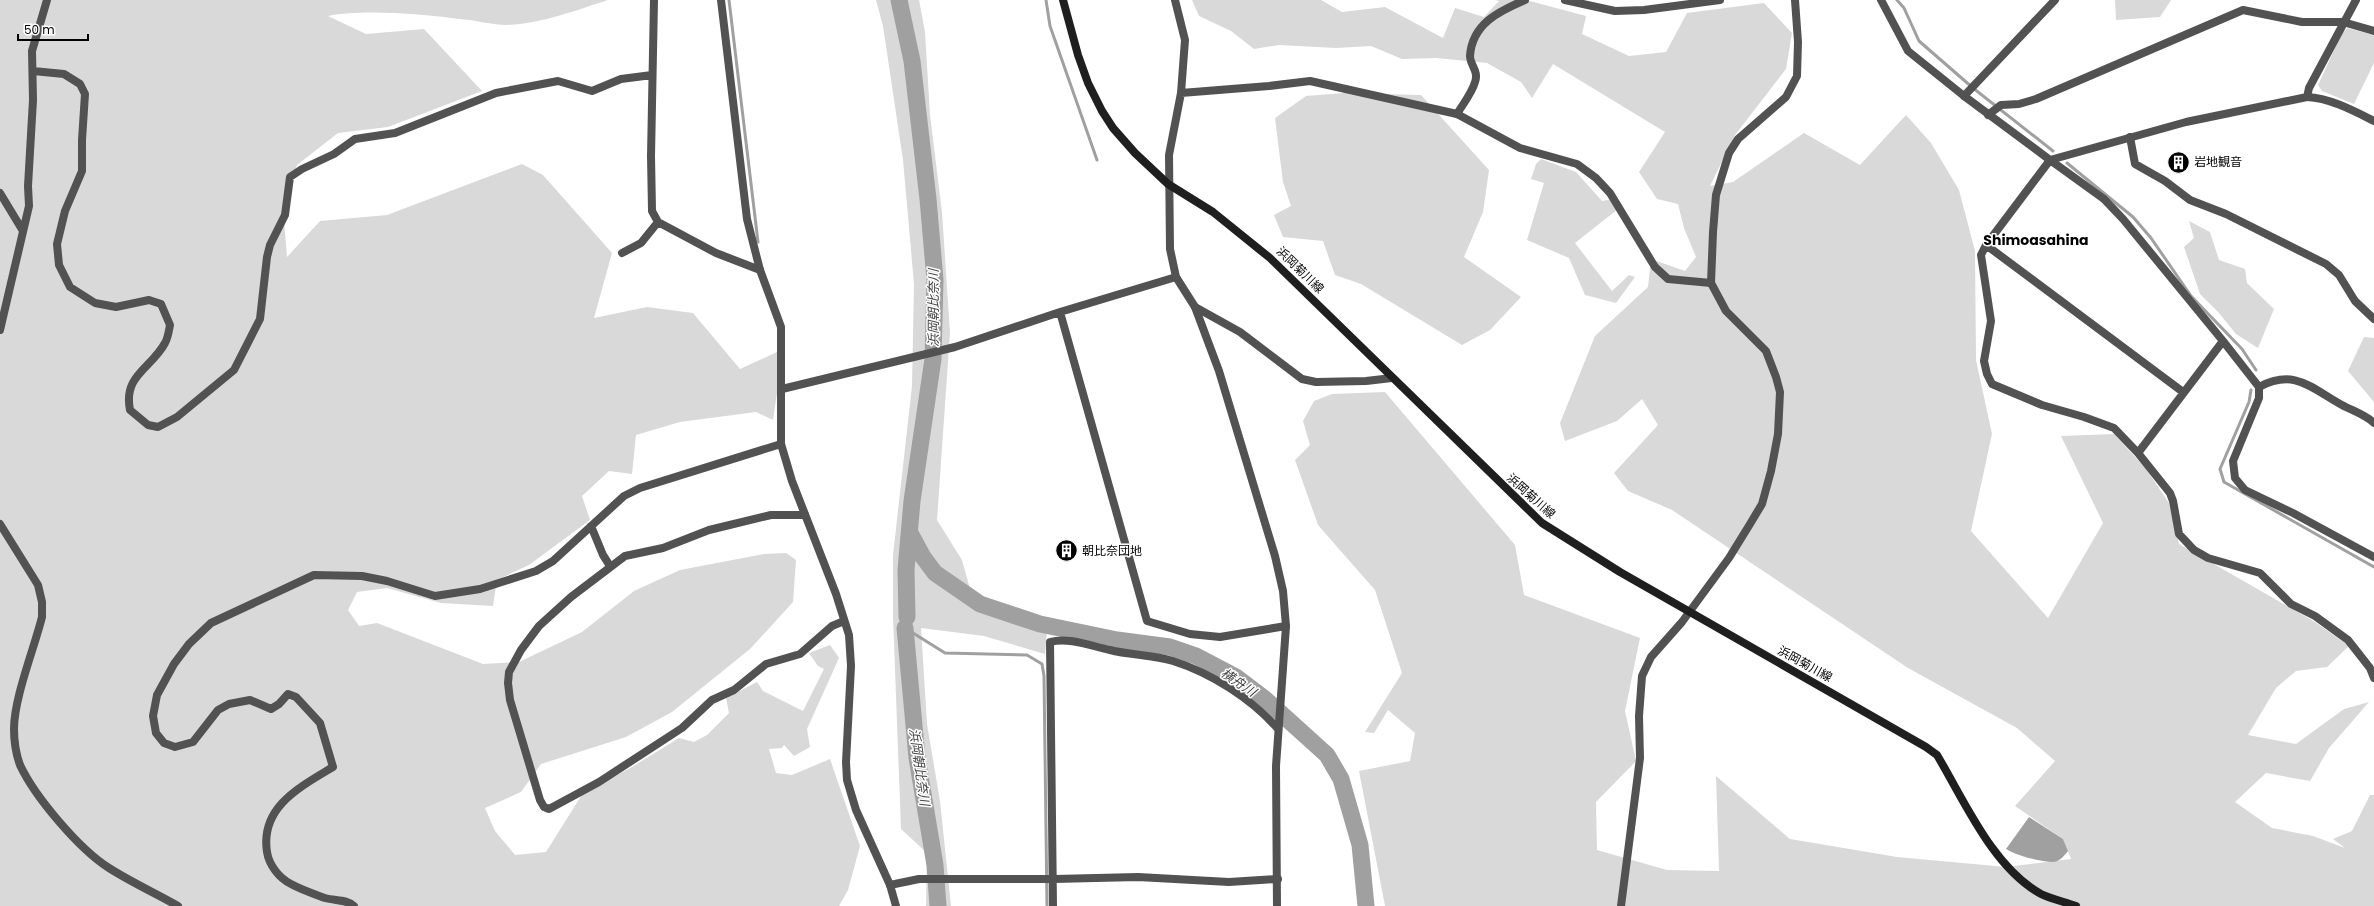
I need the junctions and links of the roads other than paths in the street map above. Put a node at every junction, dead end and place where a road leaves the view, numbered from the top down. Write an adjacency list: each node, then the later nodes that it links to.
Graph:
1 (47, 0): 15 (street)
2 (654, 0): 16 (street)
3 (721, 0): 31 (street)
4 (1063, 0): 25 (main road, 浜岡菊川線)
5 (1175, 0): 17 (street)
6 (1525, 0): 21 (street)
7 (1565, 0): 8 (street)
8 (1720, 0)
9 (1795, 0): 33 (street)
10 (1881, 0): 18 (street)
11 (2055, 0): 18 (street)
12 (2356, 0): 13 (street)
13 (2343, 22): 14 (street); 19 (street); 20 (street)
14 (2374, 31)
15 (33, 71): 16 (street); 28 (street)
16 (652, 76): 27 (street)
17 (1181, 93): 21 (street); 25 (street)
18 (1966, 94): 20 (street)
19 (2307, 97): 22 (street); 23 (street)
20 (1991, 113): 24 (street)
21 (1457, 114): 33 (street)
22 (2374, 121)
23 (2130, 137): 24 (street); 36 (street)
24 (2050, 160): 29 (street); 38 (street)
25 (1168, 184): 32 (street); 39 (main road, 浜岡菊川線)
26 (0, 193): 28 (street)
27 (658, 222): 30 (street); 31 (street)
28 (23, 231): 37 (street)
29 (1986, 245): 42 (street); 45 (street)
30 (622, 252)
31 (760, 270): 41 (street)
32 (1176, 277): 34 (street); 35 (street)
33 (1711, 283): 51 (street)
34 (1195, 307): 39 (street); 53 (street)
35 (1060, 312): 41 (street); 53 (street)
36 (2374, 319)
37 (0, 330)
38 (2223, 341): 40 (street); 42 (street)
39 (1392, 378): 51 (main road, 浜岡菊川線)
40 (2259, 387): 43 (street); 49 (street)
41 (782, 389): 44 (street)
42 (2183, 392): 45 (street)
43 (2374, 423)
44 (781, 444): 46 (street); 48 (street)
45 (2138, 453): 54 (street)
46 (805, 515): 50 (street); 52 (street)
47 (0, 524): 59 (street)
48 (591, 526): 50 (street); 60 (street)
49 (2374, 557)
50 (610, 566): 52 (street)
51 (1689, 611): 64 (street); 65 (main road, 浜岡菊川線)
52 (844, 621): 58 (street)
53 (1286, 626): 55 (street)
54 (2374, 678)
55 (1278, 729): 56 (street); 57 (street)
56 (1278, 879): 57 (street); 63 (street)
57 (1054, 880): 58 (street); 62 (street)
58 (890, 885): 61 (street)
59 (178, 906)
60 (354, 906)
61 (896, 906)
62 (1054, 906)
63 (1277, 906)
64 (1621, 906)
65 (2076, 906)

